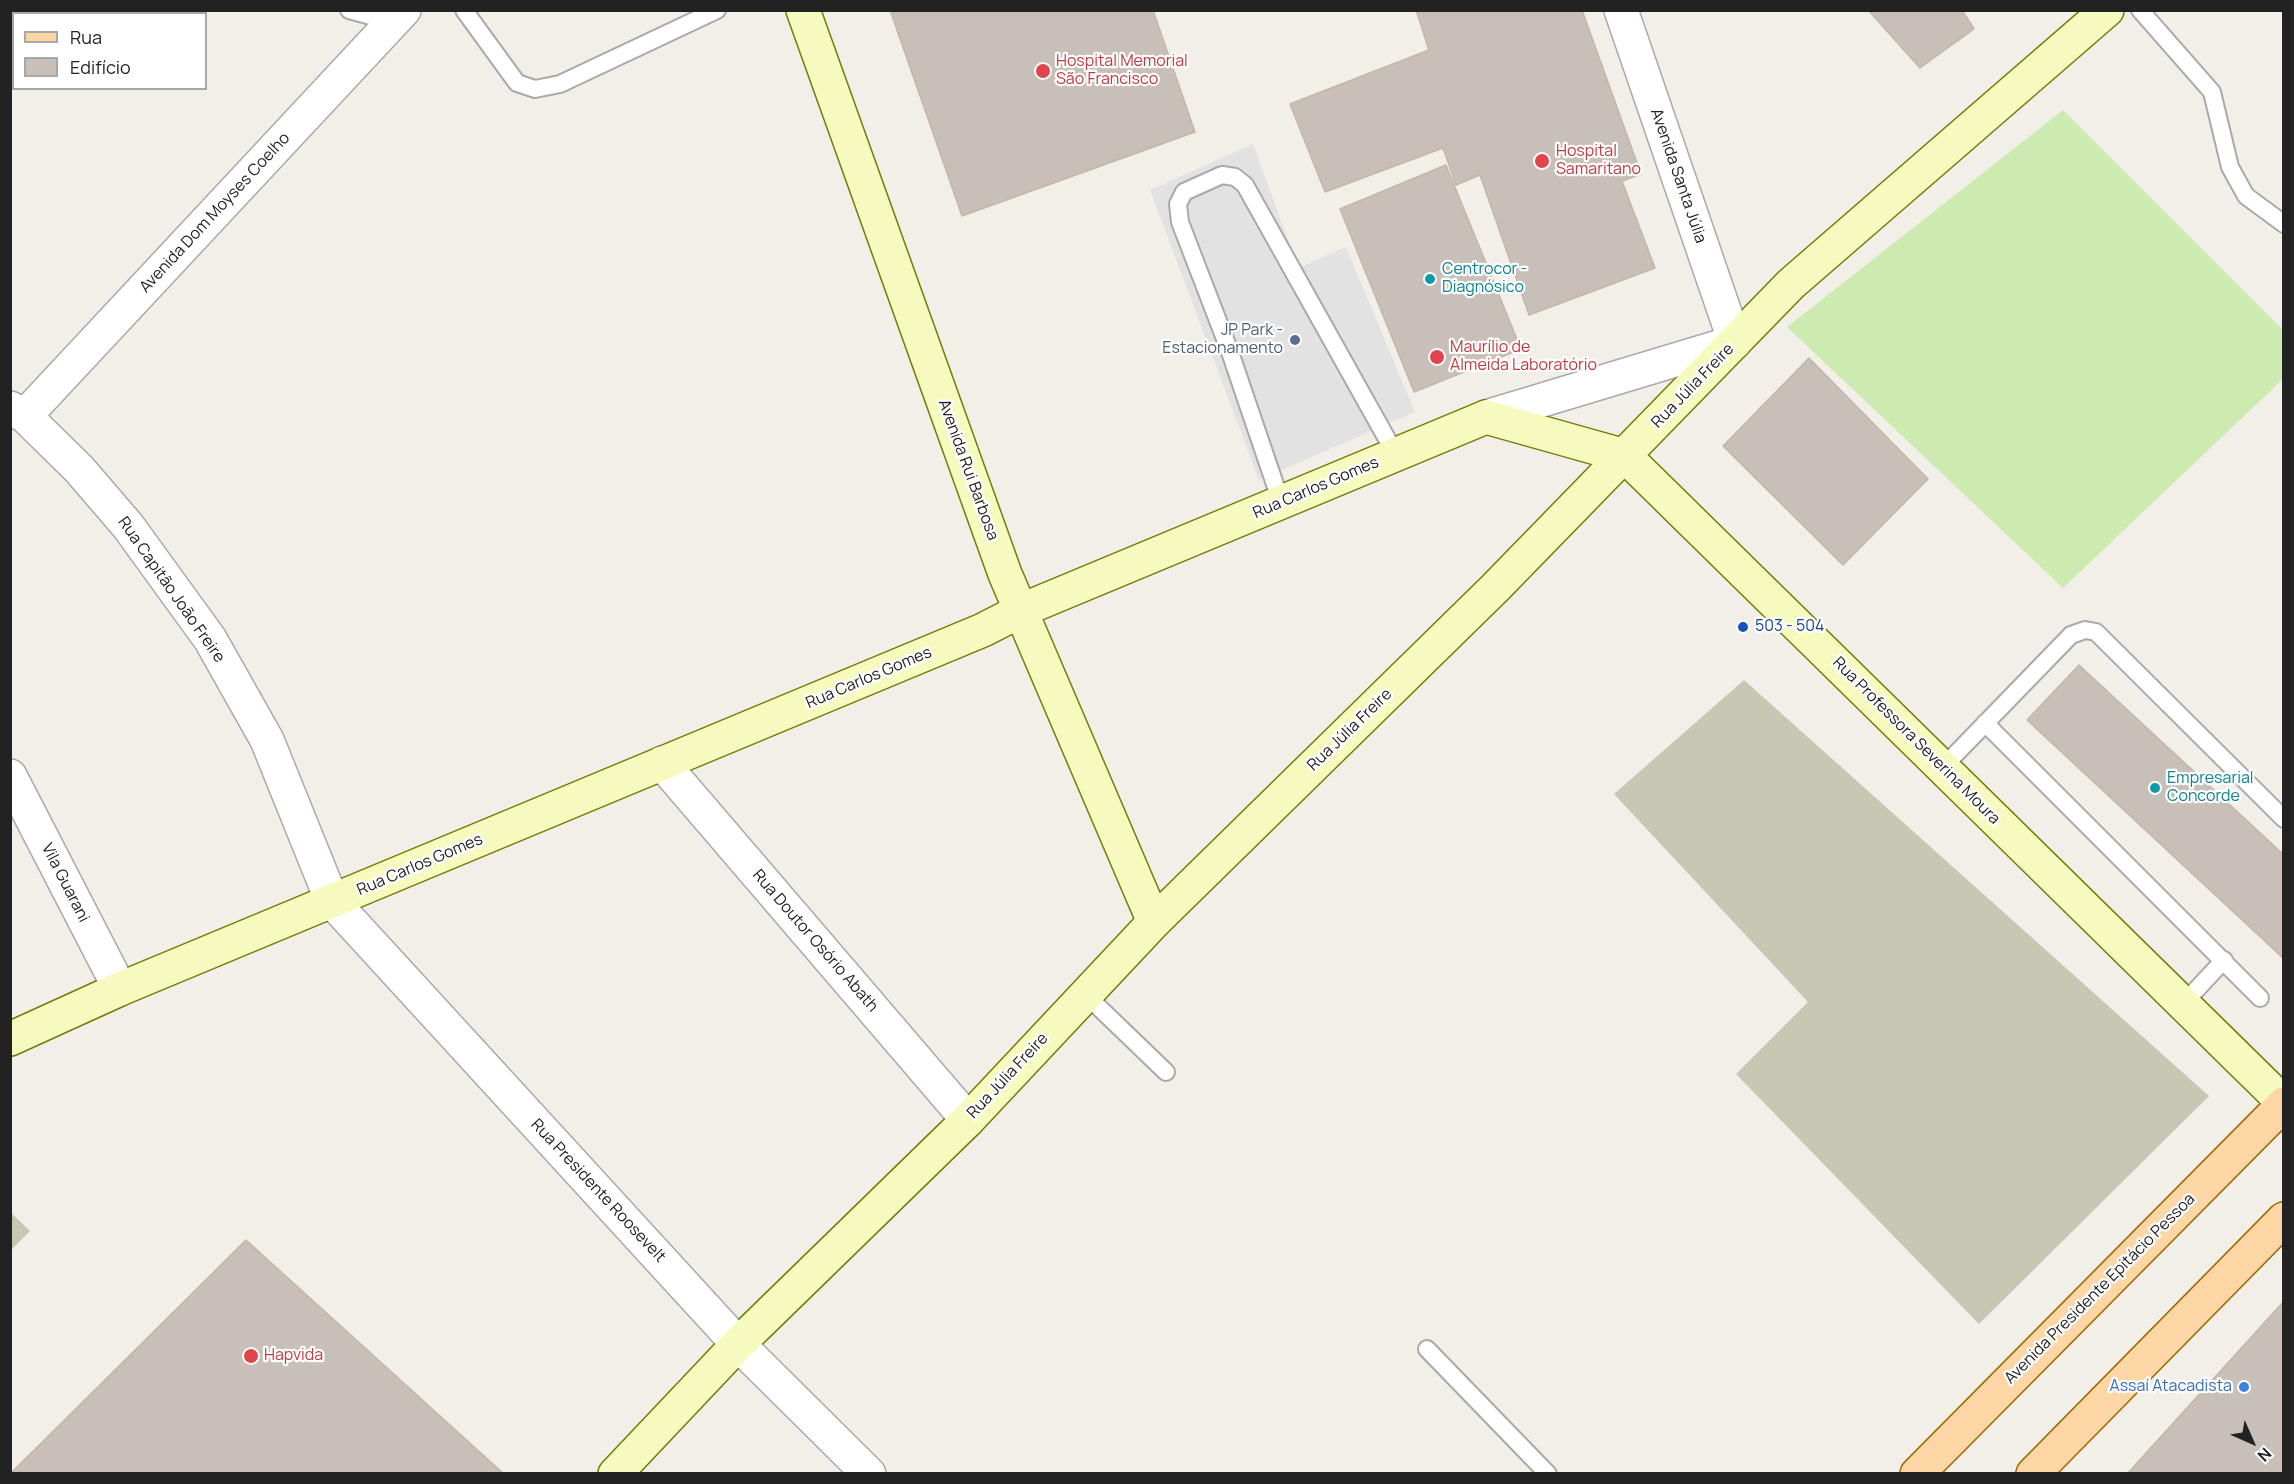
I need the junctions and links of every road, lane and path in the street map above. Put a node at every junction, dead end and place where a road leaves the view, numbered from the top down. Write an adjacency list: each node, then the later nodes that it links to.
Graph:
1 (349, 10): 8 (lane)
2 (464, 10): 3 (lane)
3 (717, 10)
4 (802, 10): 16 (main road, Avenida Rui Barbosa)
5 (1622, 10): 10 (street, Avenida Santa Júlia)
6 (2107, 10): 10 (main road, Rua Júlia Freire)
7 (2140, 10): 9 (lane)
8 (398, 16): 11 (street, Avenida Dom Moyses Coelho)
9 (2283, 224)
10 (1735, 342): 12 (street, Rua Carlos Gomes); 14 (main road, Rua Júlia Freire)
11 (18, 412): 22 (street, Rua Capitão João Freire)
12 (1486, 417): 13 (main road, Rua Carlos Gomes); 14 (main road, Rua Professora Severina Moura)
13 (1396, 455): 15 (main road, Rua Carlos Gomes); 15 (lane)
14 (1625, 456): 19 (main road, Rua Professora Severina Moura); 23 (main road, Rua Júlia Freire)
15 (1281, 502): 16 (main road, Rua Carlos Gomes)
16 (1022, 610): 18 (main road, Rua Carlos Gomes); 23 (main road, Avenida Rui Barbosa)
17 (1985, 723): 19 (lane); 21 (lane); 24 (lane)
18 (662, 763): 22 (main road, Rua Carlos Gomes); 32 (street, Rua Doutor Osório Abath)
19 (1942, 767): 28 (main road, Rua Professora Severina Moura)
20 (10, 776): 25 (street, Vila Guarani)
21 (2283, 819)
22 (333, 902): 25 (main road, Rua Carlos Gomes); 34 (street, Rua Presidente Roosevelt)
23 (1154, 922): 26 (main road, Rua Júlia Freire)
24 (2224, 960): 27 (lane); 28 (lane)
25 (120, 989): 29 (main road, Rua Carlos Gomes)
26 (1085, 994): 30 (lane); 32 (main road, Rua Júlia Freire)
27 (2260, 998)
28 (2183, 1004): 31 (main road, Rua Professora Severina Moura)
29 (10, 1039)
30 (1166, 1072)
31 (2283, 1103): 39 (main road, Avenida Presidente Epitácio Pessoa)
32 (968, 1119): 34 (main road, Rua Júlia Freire)
33 (2283, 1219): 40 (main road)
34 (738, 1344): 36 (main road, Rua Júlia Freire); 37 (street, Rua Presidente Roosevelt)
35 (1427, 1349): 38 (lane)
36 (615, 1473)
37 (869, 1473)
38 (1548, 1473)
39 (1917, 1473)
40 (2033, 1473)

